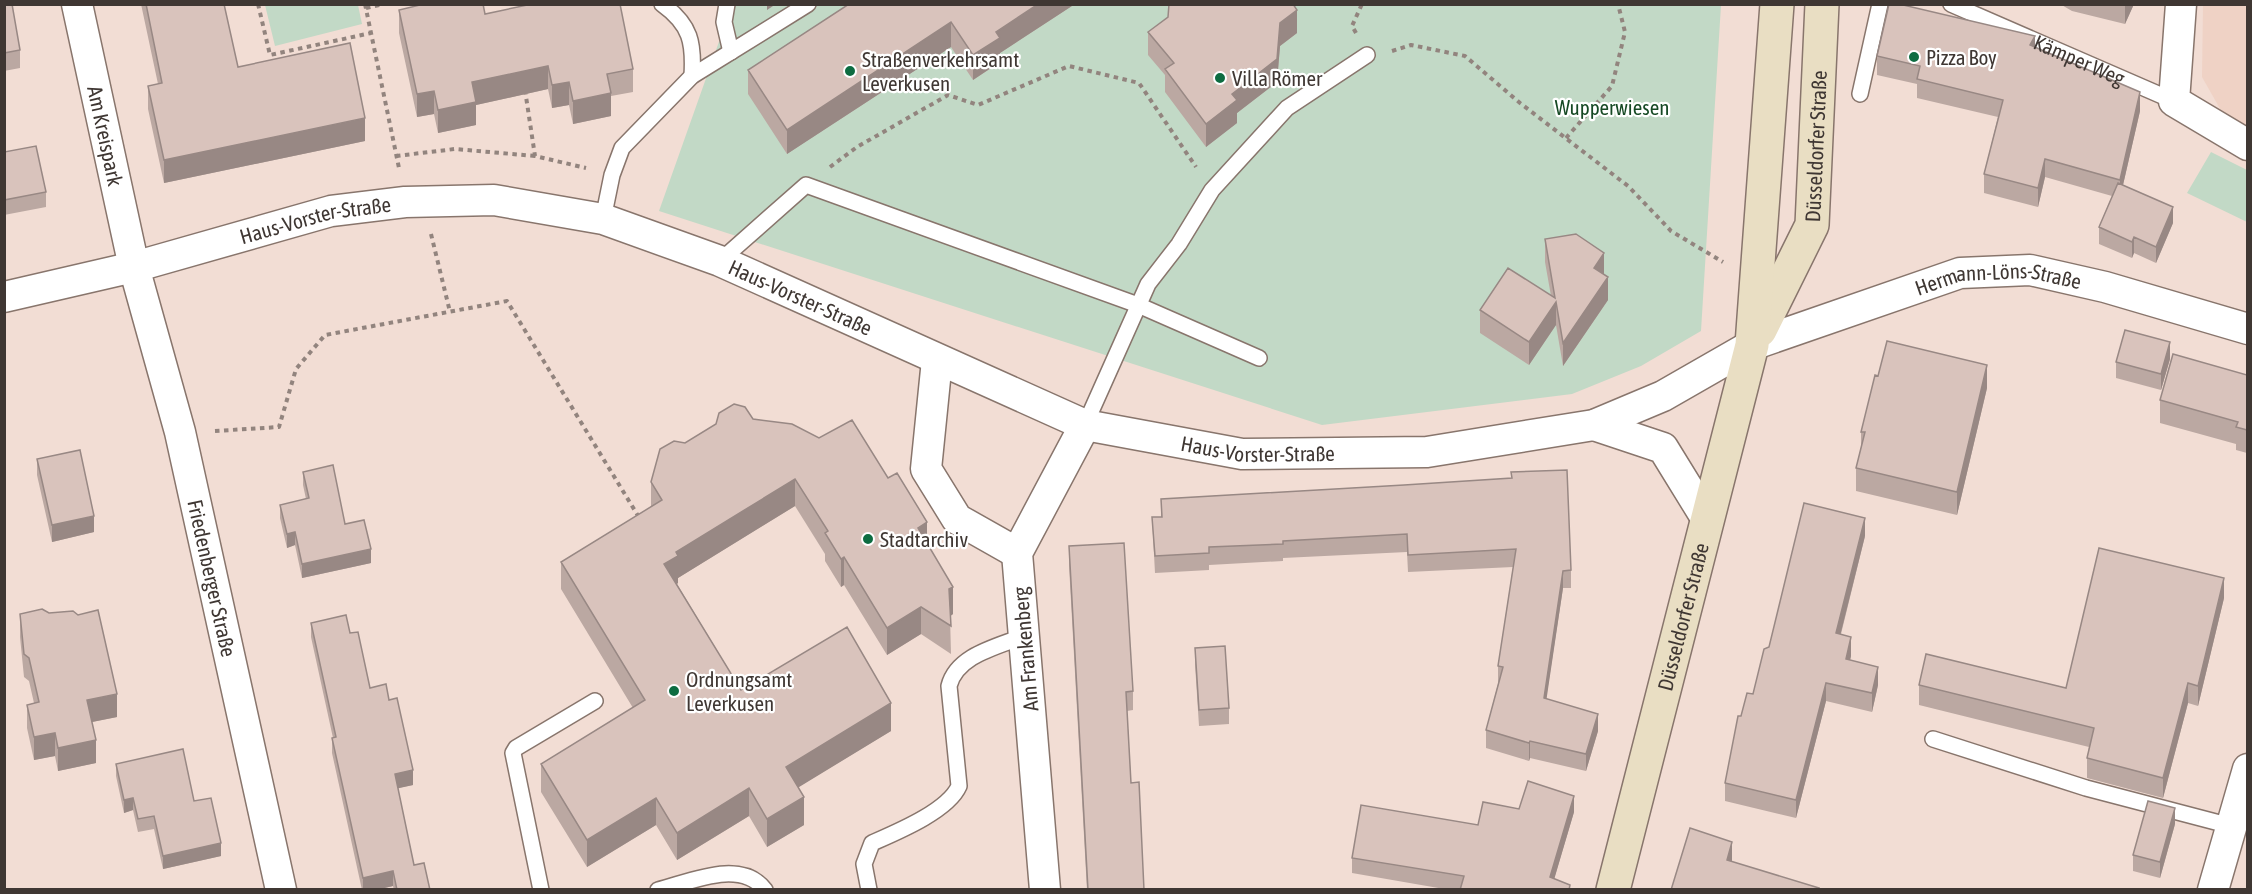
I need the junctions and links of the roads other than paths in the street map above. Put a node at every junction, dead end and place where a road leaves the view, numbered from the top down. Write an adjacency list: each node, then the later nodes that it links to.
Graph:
1 (77, 4): 18 (street, Am Kreispark)
2 (662, 4): 12 (lane)
3 (727, 4): 10 (lane)
4 (808, 4): 10 (lane)
5 (1777, 4): 22 (main road, Düsseldorfer Straße)
6 (1822, 4): 22 (main road, Düsseldorfer Straße)
7 (1880, 4): 13 (lane)
8 (1952, 4): 14 (lane, Kämper Weg)
9 (2181, 4): 14 (street)
10 (731, 52): 12 (lane)
11 (1367, 55): 20 (lane)
12 (693, 76): 16 (lane)
13 (1860, 94)
14 (2174, 100): 15 (street, Kämper Weg)
15 (2247, 145)
16 (603, 219): 17 (street, Haus-Vorster-Straße); 18 (street, Haus-Vorster-Straße)
17 (720, 261): 20 (lane); 24 (street, Haus-Vorster-Straße)
18 (134, 267): 19 (street, Haus-Vorster-Straße); 34 (street, Friedenberger Straße)
19 (4, 297)
20 (1138, 305): 23 (lane); 26 (lane)
21 (2247, 329): 22 (street, Hermann-Löns-Straße)
22 (1752, 345): 25 (street, Haus-Vorster-Straße); 27 (main road, Düsseldorfer Straße)
23 (1259, 358)
24 (937, 360): 26 (street, Haus-Vorster-Straße); 28 (street)
25 (1594, 424): 26 (street, Haus-Vorster-Straße); 27 (street, Haus-Vorster-Straße)
26 (1085, 425): 28 (street)
27 (1708, 521): 40 (main road, Düsseldorfer Straße)
28 (1017, 553): 29 (street, Am Frankenberg)
29 (1024, 636): 38 (lane); 39 (street, Am Frankenberg)
30 (594, 701): 35 (lane)
31 (1933, 738): 33 (lane)
32 (2247, 769): 33 (street)
33 (2231, 826): 41 (street)
34 (281, 890)
35 (541, 890)
36 (658, 890): 37 (lane)
37 (765, 890)
38 (869, 890)
39 (1045, 890)
40 (1613, 890)
41 (2212, 890)

